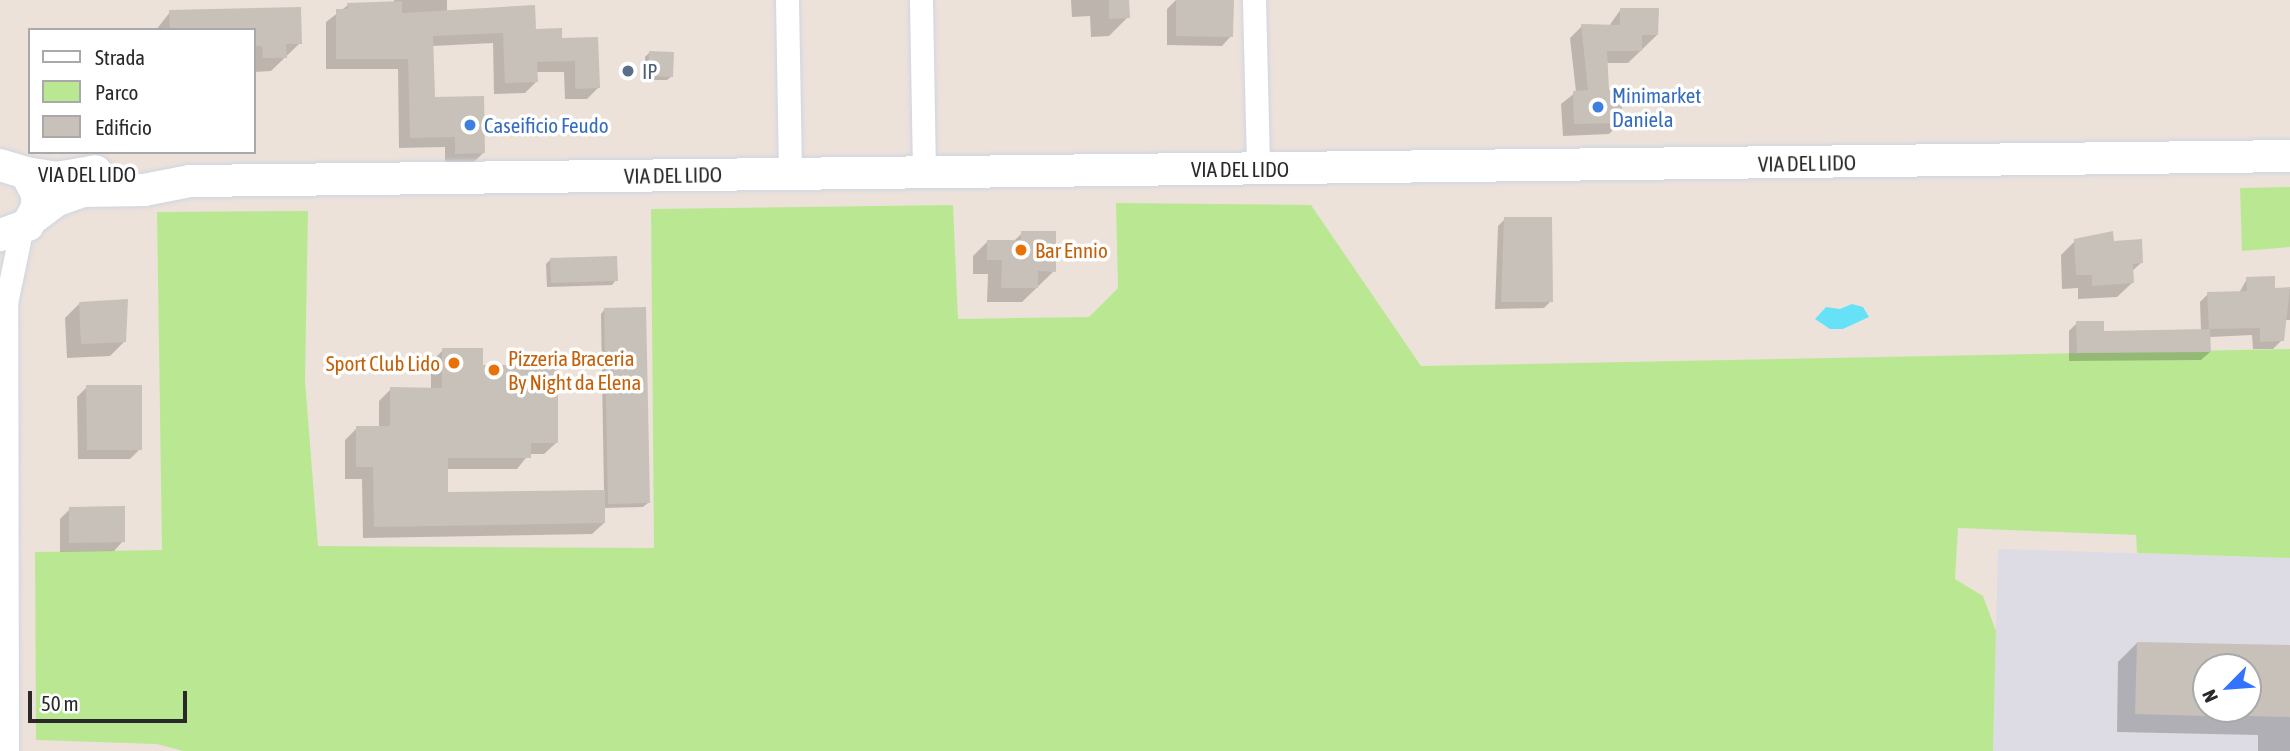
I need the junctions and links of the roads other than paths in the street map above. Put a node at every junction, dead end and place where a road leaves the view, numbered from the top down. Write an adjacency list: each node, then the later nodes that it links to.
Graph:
1 (787, 0): 8 (street)
2 (921, 0): 7 (street)
3 (1254, 0): 6 (street)
4 (2290, 156): 6 (main road, VIA DEL LIDO)
5 (13, 169): 9 (main road, VIA DEL LIDO); 10 (main road)
6 (1258, 169): 7 (main road, VIA DEL LIDO)
7 (924, 172): 8 (main road, VIA DEL LIDO)
8 (790, 173): 9 (main road, VIA DEL LIDO)
9 (190, 181): 10 (main road, VIA DEL LIDO)
10 (18, 228): 12 (street)
11 (0, 279): 12 (street)
12 (6, 303): 13 (street)
13 (3, 679): 14 (street)
14 (7, 751)

